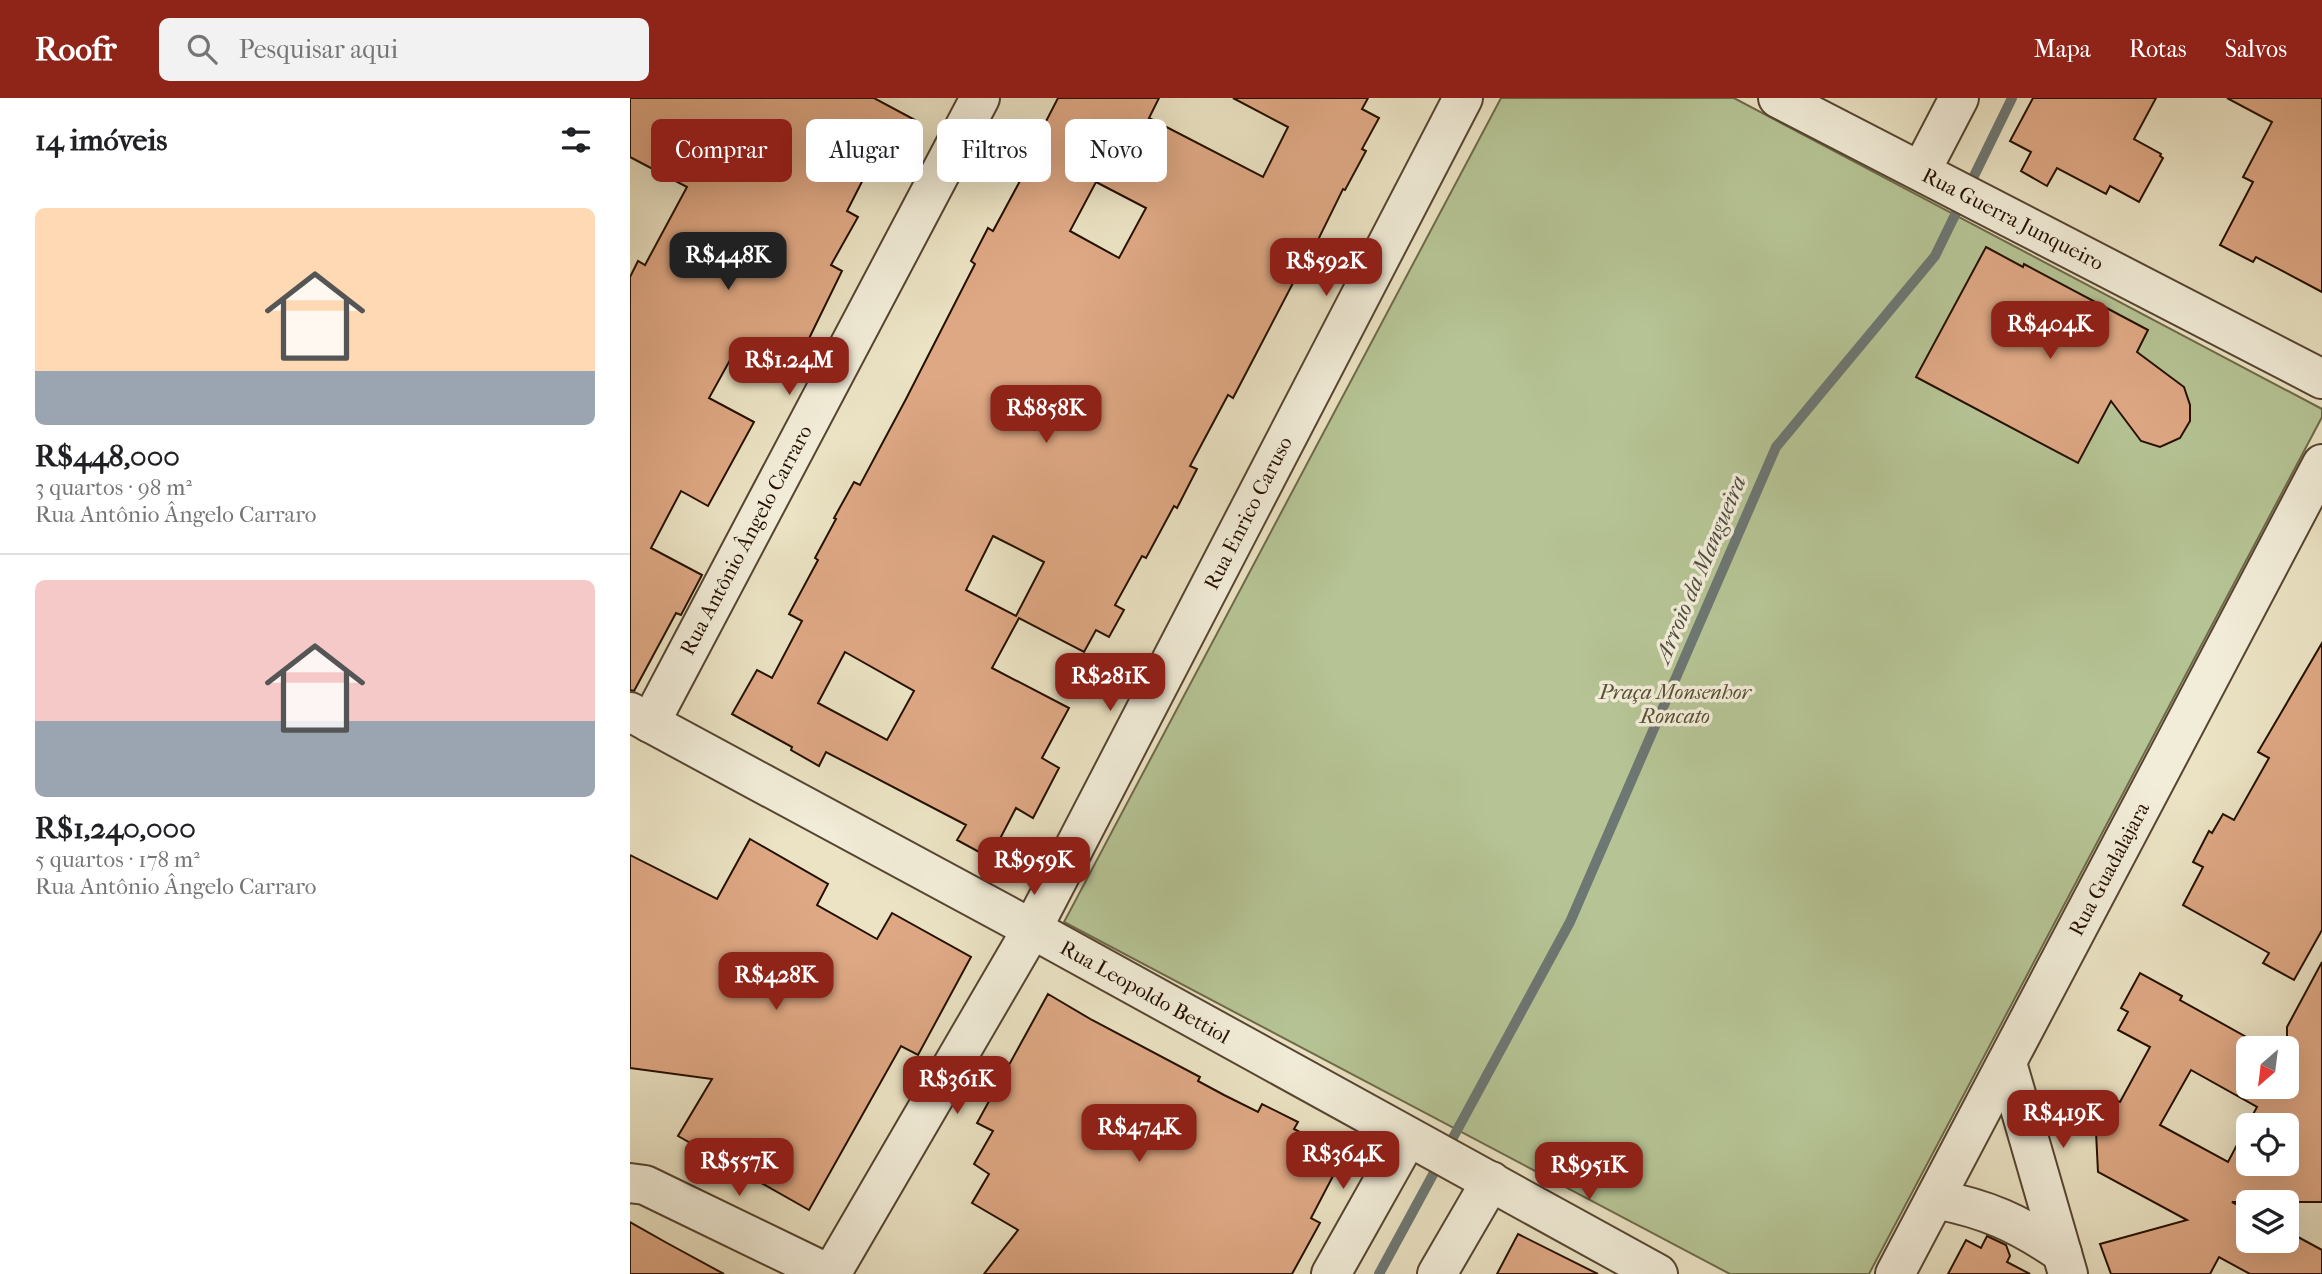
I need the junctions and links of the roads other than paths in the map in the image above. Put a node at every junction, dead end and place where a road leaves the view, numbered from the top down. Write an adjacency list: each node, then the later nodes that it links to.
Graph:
1 (980, 98): 8 (street, Rua Antônio Ângelo Carraro)
2 (1464, 98): 9 (street, Rua Enrico Caruso)
3 (1778, 98): 5 (street, Rua Guerra Junqueiro)
4 (1959, 98): 5 (street)
5 (1921, 172): 6 (street, Rua Guerra Junqueiro)
6 (2322, 379)
7 (2322, 464): 10 (street, Rua Guadalajara)
8 (640, 718): 9 (street, Rua Leopoldo Bettiol)
9 (1032, 929): 11 (street, Rua Leopoldo Bettiol); 15 (street, Rua Enrico Caruso)
10 (2007, 1063): 13 (street, Rua Guadalajara); 14 (street)
11 (1448, 1158): 16 (street); 17 (street); 18 (street, Rua Leopoldo Bettiol)
12 (630, 1183): 15 (street)
13 (1935, 1199): 14 (street); 19 (street, Rua Guadalajara)
14 (2065, 1264)
15 (830, 1274)
16 (1331, 1274)
17 (1437, 1274)
18 (1658, 1274)
19 (1895, 1274)

